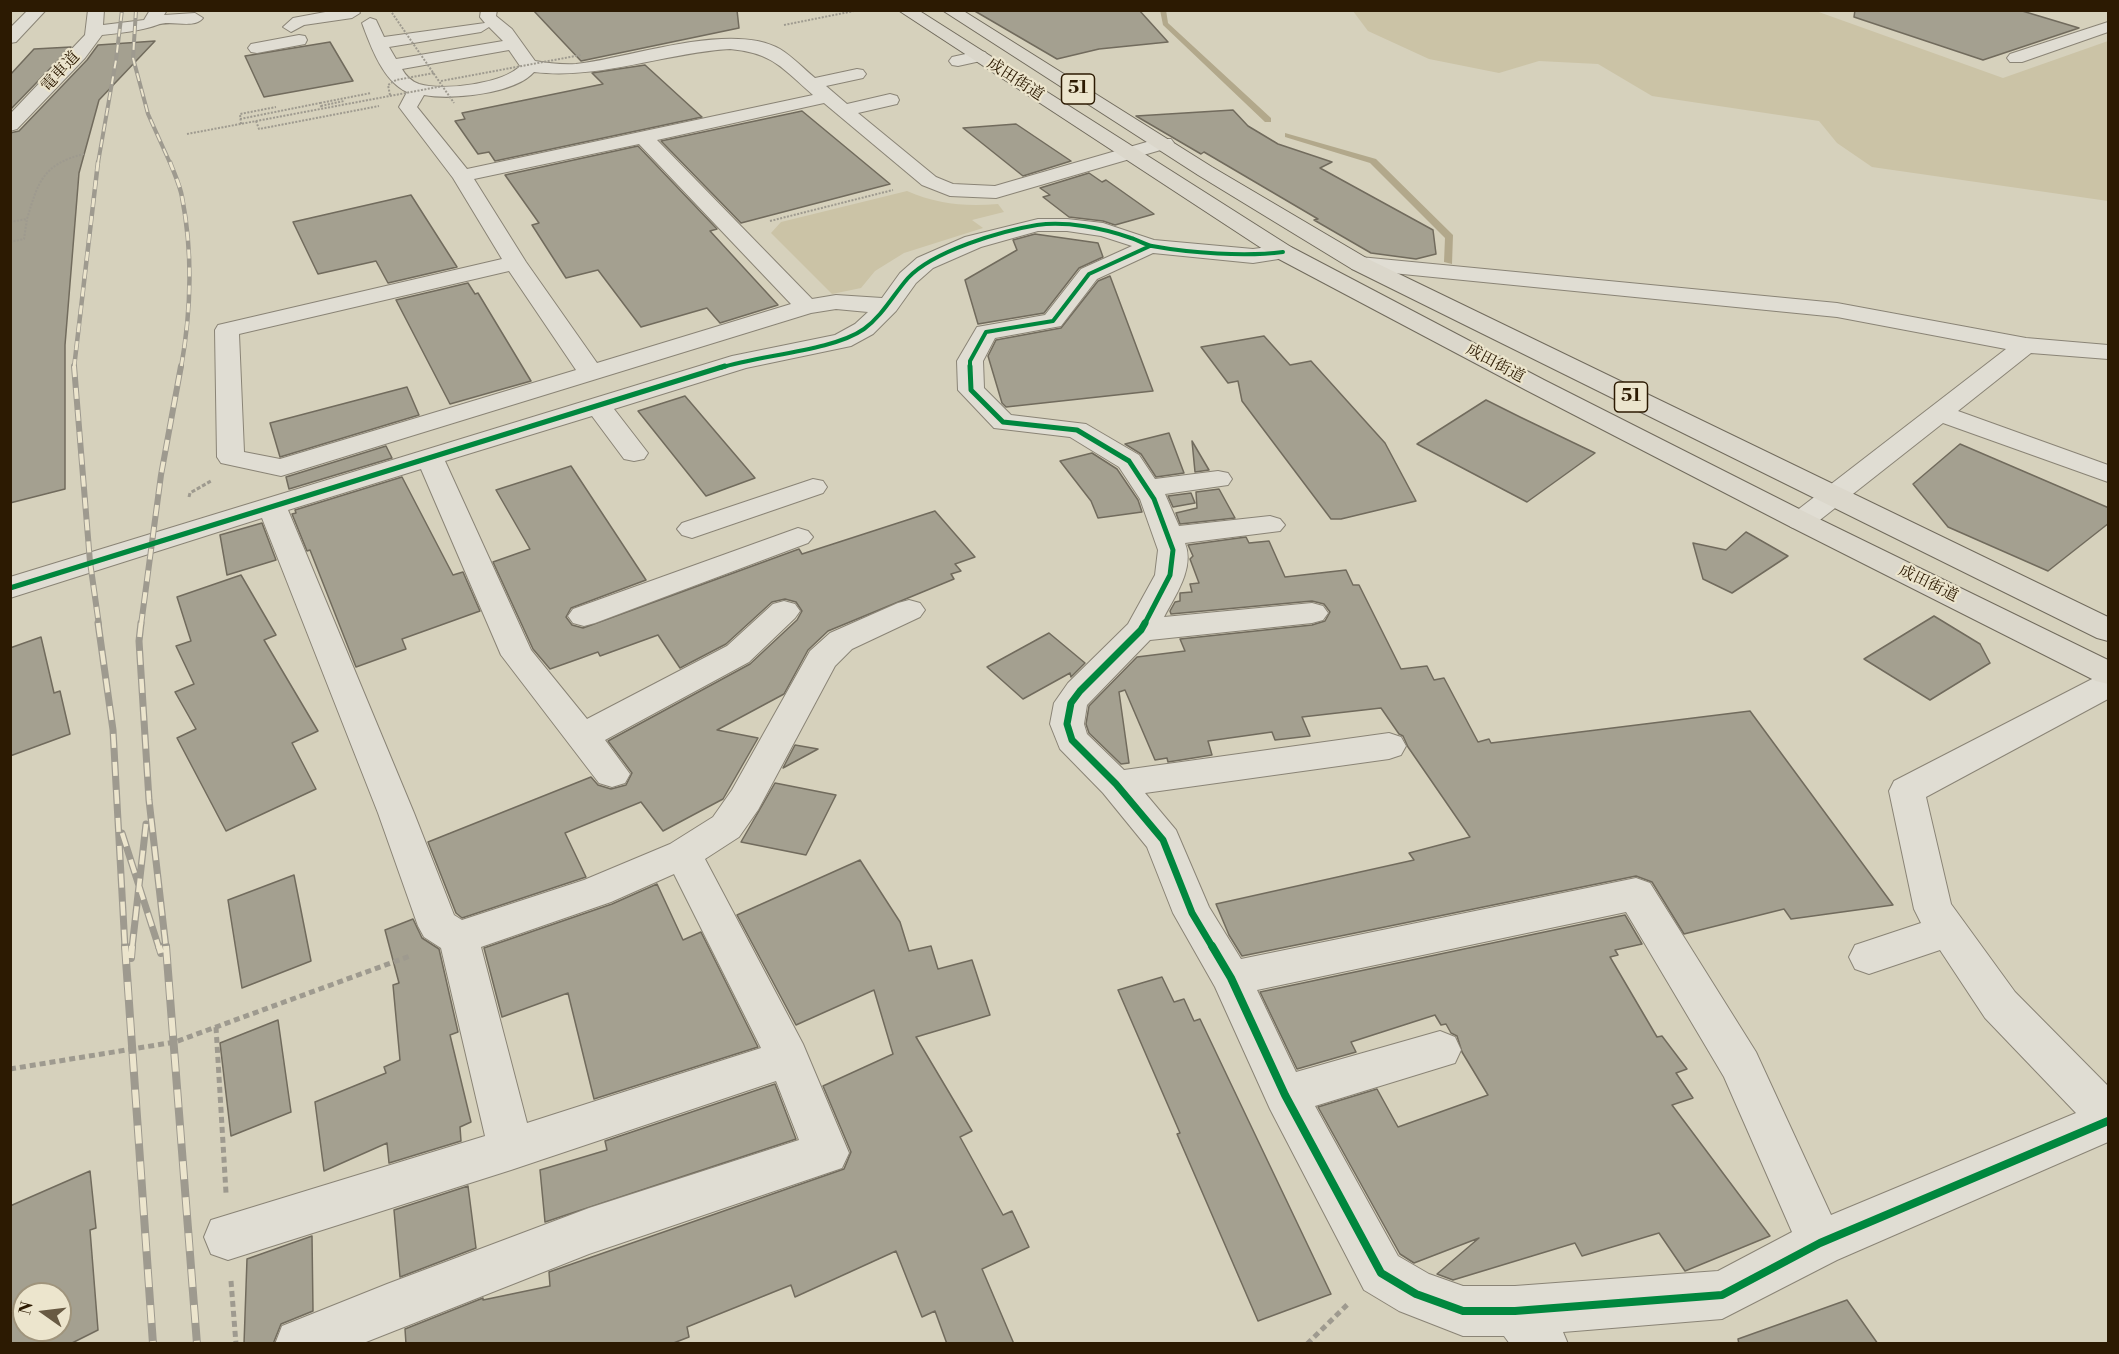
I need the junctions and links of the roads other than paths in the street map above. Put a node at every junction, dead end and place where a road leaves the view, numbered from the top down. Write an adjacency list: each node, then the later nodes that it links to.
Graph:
1 (38, 10): 12 (street)
2 (96, 10): 11 (street, 電車道)
3 (906, 10): 30 (highway, 成田街道 / 51)
4 (950, 10): 29 (highway, 成田街道 / 51)
5 (351, 12): 7 (street); 13 (street)
6 (155, 15): 8 (street); 11 (street)
7 (381, 16): 14 (street)
8 (195, 18)
9 (2109, 27): 15 (street)
10 (502, 28): 14 (street); 14 (street); 17 (street)
11 (94, 31): 27 (street, 電車道)
12 (13, 34)
13 (257, 48)
14 (385, 54): 21 (street)
15 (2016, 58)
16 (605, 64): 17 (street); 19 (street); 20 (street)
17 (529, 66): 19 (street)
18 (857, 74): 20 (street)
19 (516, 78): 22 (street)
20 (812, 84): 23 (street)
21 (418, 89): 22 (street); 26 (street)
22 (472, 90): 26 (street)
23 (828, 98): 25 (street); 28 (street)
24 (890, 100): 25 (street)
25 (843, 110): 30 (street)
26 (418, 120): 31 (street)
27 (10, 125)
28 (643, 136): 31 (street); 37 (street)
29 (1164, 143): 30 (street); 35 (highway, 成田街道 / 51)
30 (1130, 155): 33 (highway, 成田街道 / 51)
31 (462, 176): 34 (street)
32 (1150, 246): 33 (street); 36 (street); 48 (street)
33 (1283, 252): 51 (highway, 成田街道 / 51)
34 (515, 263): 40 (street); 40 (street)
35 (1360, 264): 38 (street); 49 (highway, 成田街道 / 51)
36 (888, 306): 37 (street); 41 (street)
37 (807, 307): 40 (street)
38 (2026, 345): 39 (street); 42 (street)
39 (2109, 351)
40 (591, 373)
41 (598, 406): 43 (street); 44 (street)
42 (1939, 413): 45 (street); 49 (street)
43 (634, 453)
44 (430, 458): 50 (street); 65 (street)
45 (2109, 474)
46 (1218, 479): 48 (street)
47 (813, 487): 55 (street)
48 (1147, 488): 53 (street)
49 (1832, 496): 51 (street); 62 (highway, 成田街道 / 51)
50 (272, 507): 56 (street); 71 (street)
51 (1800, 521): 63 (highway, 成田街道 / 51)
52 (1270, 525): 53 (street)
53 (1168, 536): 61 (street)
54 (798, 537): 55 (street)
55 (720, 566): 60 (street)
56 (10, 588)
57 (909, 610): 69 (street)
58 (784, 611): 65 (street)
59 (1312, 614): 61 (street)
60 (584, 616)
61 (1141, 630): 68 (street)
62 (2109, 630)
63 (2109, 673)
64 (2109, 685): 70 (street)
65 (582, 737): 67 (street)
66 (1389, 746): 68 (street)
67 (612, 774)
68 (1116, 784): 73 (street)
69 (683, 854): 71 (street); 75 (street)
70 (1948, 931): 72 (street); 77 (street)
71 (459, 938): 79 (street)
72 (1869, 957)
73 (1231, 978): 76 (street); 81 (street)
74 (1440, 1050): 76 (street)
75 (788, 1058): 79 (street); 83 (street)
76 (1285, 1095): 82 (street)
77 (2109, 1116)
78 (2109, 1121): 81 (street)
79 (511, 1149): 80 (street)
80 (228, 1237)
81 (1820, 1243): 82 (street)
82 (1529, 1327)
83 (300, 1344)

